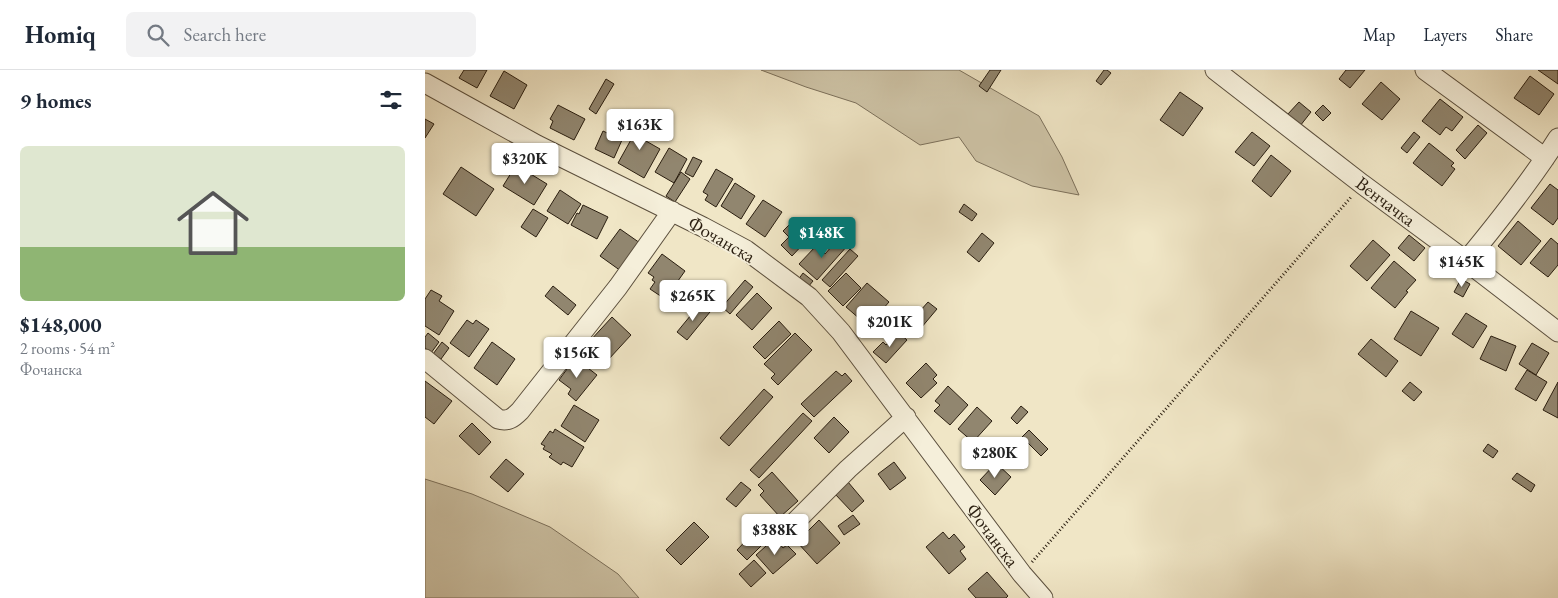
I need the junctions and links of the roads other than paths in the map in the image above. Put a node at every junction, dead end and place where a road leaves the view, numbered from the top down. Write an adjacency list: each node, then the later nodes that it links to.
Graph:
1 (1215, 70): 7 (street, Венчачка)
2 (1425, 70): 5 (street)
3 (425, 83): 6 (street, Фочанска)
4 (1558, 138): 5 (street)
5 (1545, 158): 7 (street)
6 (672, 211): 9 (street); 10 (street, Фочанска)
7 (1467, 261): 8 (street, Венчачка)
8 (1558, 332)
9 (425, 360)
10 (905, 417): 11 (street); 12 (street, Фочанска)
11 (788, 529)
12 (1043, 598)

